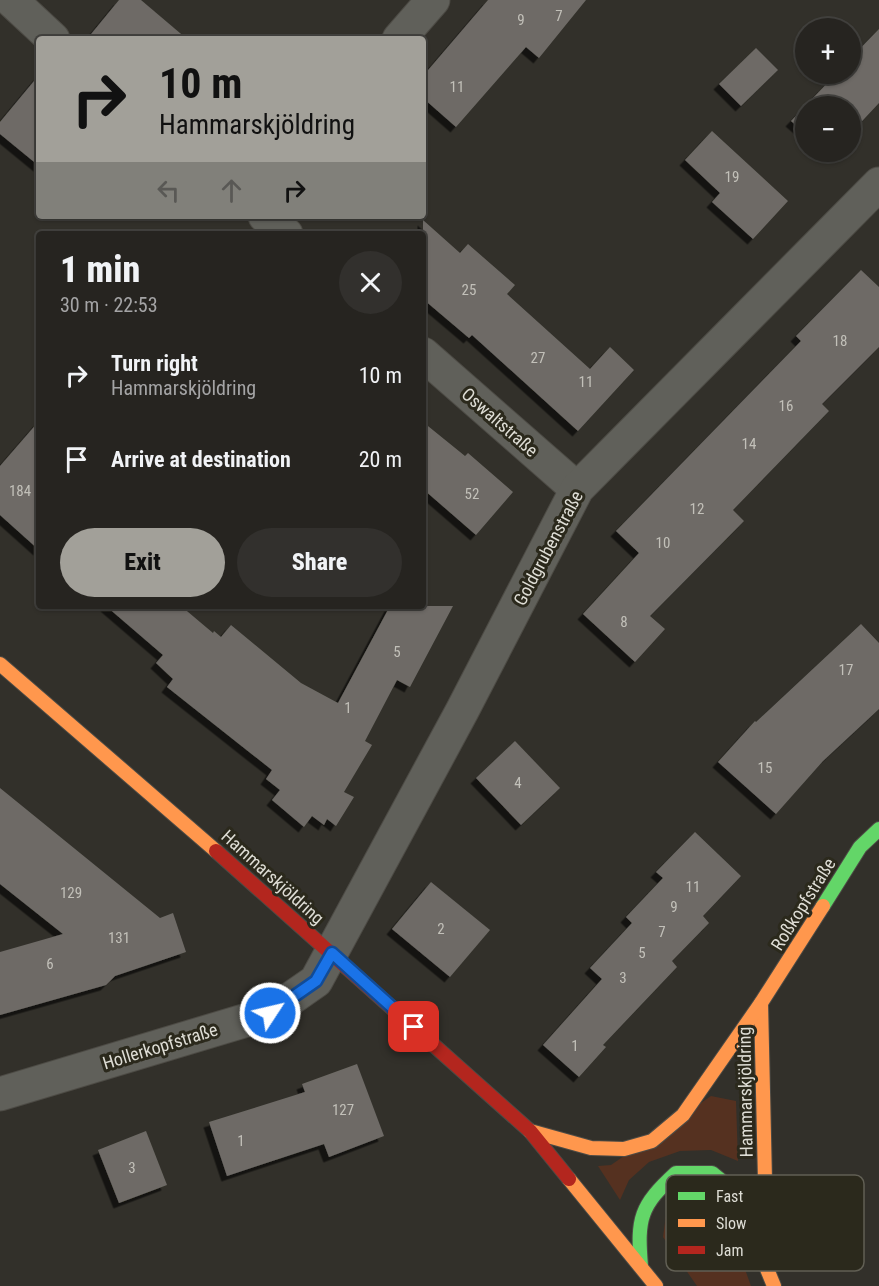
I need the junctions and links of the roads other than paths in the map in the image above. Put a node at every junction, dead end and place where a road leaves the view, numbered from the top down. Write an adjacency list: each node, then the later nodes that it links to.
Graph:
1 (11, 0): 3 (street)
2 (433, 0): 4 (street)
3 (50, 36)
4 (402, 36)
5 (879, 184): 9 (street, Goldgrubenstraße)
6 (268, 219): 7 (street)
7 (282, 231)
8 (426, 357): 9 (street, Oswaltstraße)
9 (577, 489): 12 (street, Goldgrubenstraße)
10 (0, 664): 12 (main road, Hammarskjöldring)
11 (879, 829): 13 (main road, Roßkopfstraße)
12 (332, 953): 14 (street, Hollerkopfstraße); 15 (main road, Hammarskjöldring)
13 (761, 1003): 15 (main road, Roßkopfstraße); 18 (main road, Hammarskjöldring)
14 (0, 1094)
15 (530, 1131): 20 (main road, Hammarskjöldring)
16 (674, 1175): 17 (main road)
17 (714, 1175)
18 (765, 1175)
19 (666, 1183): 20 (main road)
20 (641, 1266): 22 (main road, Hammarskjöldring)
21 (768, 1271): 23 (main road, Hammarskjöldring)
22 (656, 1286)
23 (774, 1286)

